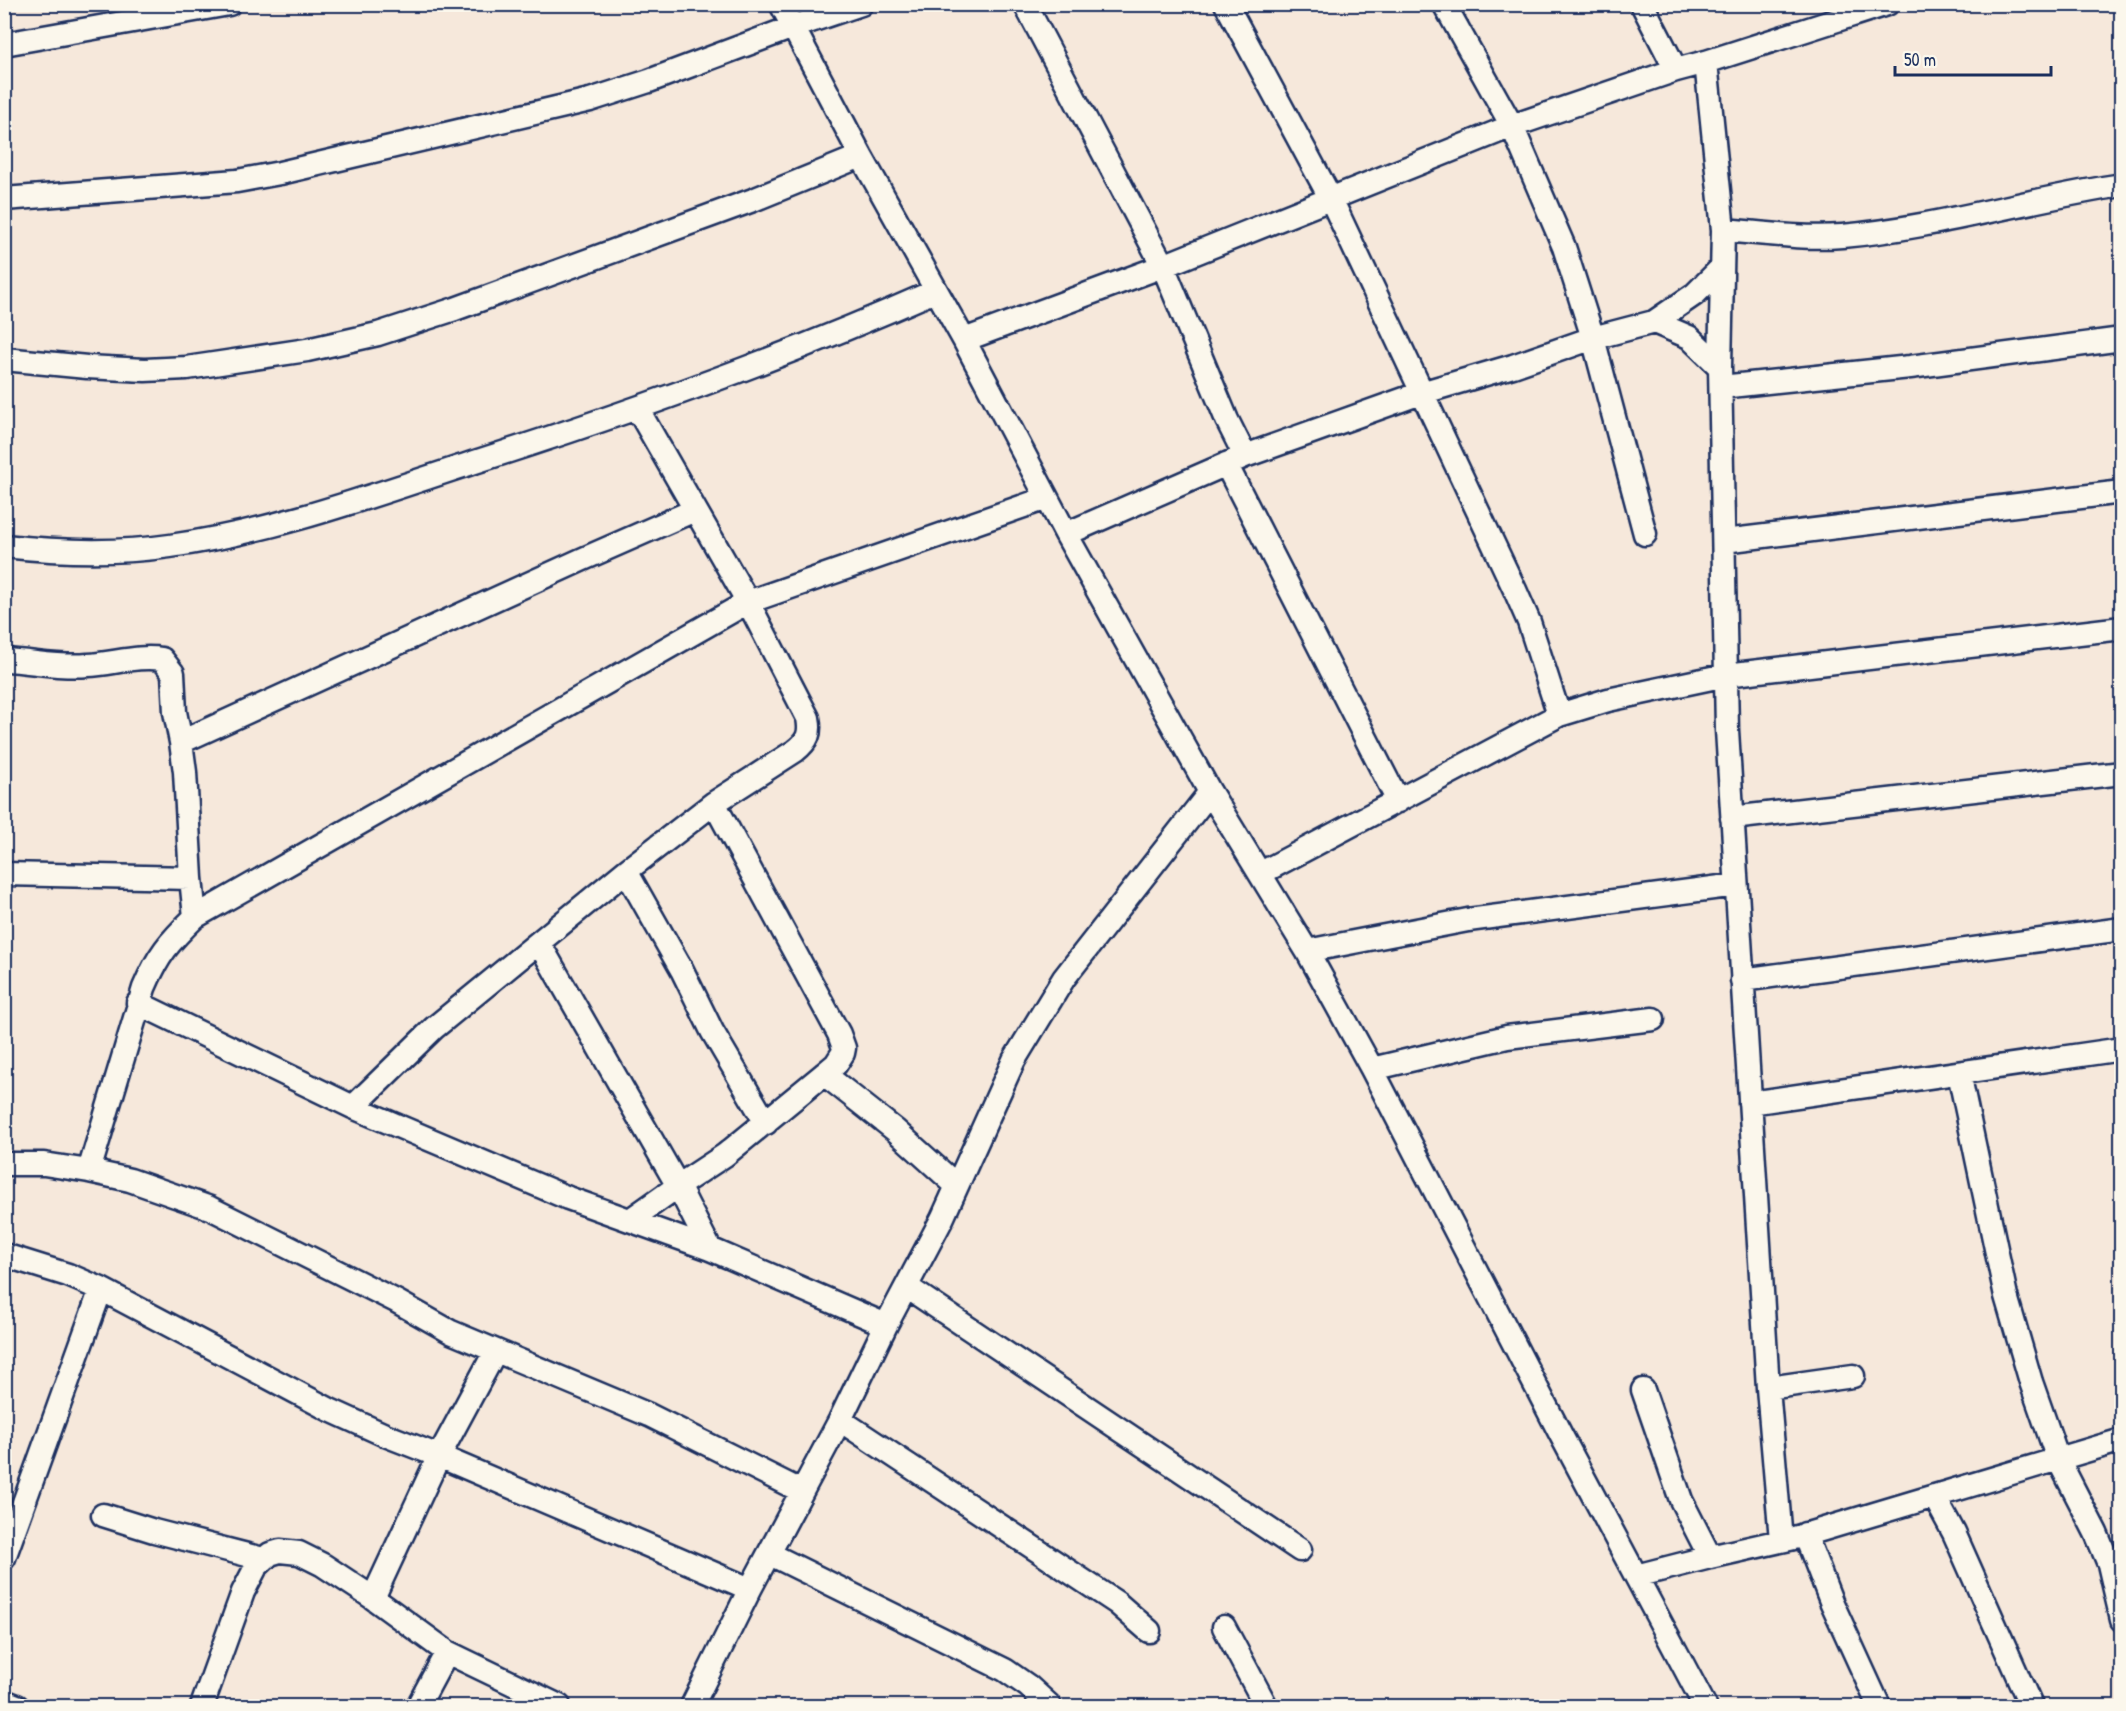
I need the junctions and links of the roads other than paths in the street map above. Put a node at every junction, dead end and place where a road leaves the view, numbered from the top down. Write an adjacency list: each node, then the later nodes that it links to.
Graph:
1 (229, 4): 11 (street)
2 (781, 4): 10 (street)
3 (861, 4): 10 (street)
4 (1025, 4): 20 (street)
5 (1226, 4): 18 (street)
6 (1444, 4): 14 (street)
7 (1642, 4): 13 (street)
8 (1887, 4): 9 (street)
9 (1847, 11): 12 (street)
10 (793, 27): 15 (street); 17 (street)
11 (4, 44)
12 (1706, 62): 13 (street); 19 (street)
13 (1676, 70): 14 (street)
14 (1512, 126): 18 (street); 24 (street)
15 (861, 156): 22 (street); 27 (street)
16 (2121, 185): 19 (street)
17 (4, 199)
18 (1331, 199): 20 (street); 29 (street)
19 (1723, 230): 21 (street)
20 (1163, 266): 26 (street); 31 (street)
21 (1720, 269): 23 (street); 28 (street)
22 (935, 291): 26 (street); 30 (street)
23 (1654, 322): 24 (street); 28 (street)
24 (1593, 338): 29 (street); 36 (street)
25 (2121, 339): 28 (street)
26 (964, 340): 33 (street)
27 (4, 359)
28 (1720, 377): 37 (street)
29 (1421, 393): 31 (street); 43 (street)
30 (637, 408): 34 (street); 38 (street)
31 (1235, 460): 35 (street); 47 (street)
32 (2121, 492): 37 (street)
33 (1047, 498): 35 (street); 39 (street)
34 (695, 510): 39 (street); 44 (street)
35 (1066, 534): 46 (street)
36 (1645, 534)
37 (1724, 541): 42 (street)
38 (4, 546)
39 (748, 602): 48 (street); 55 (street)
40 (2121, 628): 42 (street)
41 (4, 660): 44 (street)
42 (1726, 675): 43 (street); 49 (street)
43 (1559, 715): 47 (street)
44 (181, 742): 53 (street)
45 (2121, 772): 49 (street)
46 (1210, 792): 51 (street); 72 (street)
47 (1398, 801): 51 (street)
48 (714, 803): 50 (street); 65 (street)
49 (1732, 818): 54 (street)
50 (626, 871): 57 (street); 68 (street)
51 (1261, 873): 58 (street)
52 (4, 874): 53 (street)
53 (191, 878): 55 (street)
54 (1737, 885): 58 (street); 59 (street)
55 (195, 916): 60 (street)
56 (2121, 929): 59 (street)
57 (539, 943): 67 (street); 71 (street)
58 (1307, 951): 63 (street)
59 (1742, 980): 66 (street)
60 (138, 1003): 67 (street); 70 (street)
61 (1653, 1019): 63 (street)
62 (2121, 1049): 64 (street)
63 (1371, 1069): 97 (street)
64 (1959, 1073): 66 (street); 86 (street)
65 (824, 1074): 68 (street); 72 (street)
66 (1750, 1103): 81 (street)
67 (353, 1107): 73 (street)
68 (766, 1123): 71 (street)
69 (4, 1164): 70 (street)
70 (89, 1171): 79 (street)
71 (678, 1186): 73 (street); 74 (street)
72 (957, 1186): 76 (street)
73 (630, 1220): 74 (street)
74 (710, 1249): 78 (street)
75 (4, 1255): 77 (street)
76 (907, 1287): 78 (street); 92 (street)
77 (101, 1289): 85 (street); 95 (street)
78 (886, 1325): 83 (street)
79 (495, 1352): 85 (street); 87 (street)
80 (1853, 1377): 81 (street)
81 (1768, 1388): 91 (street)
82 (1643, 1390): 94 (street)
83 (840, 1420): 87 (street); 102 (street)
84 (2121, 1440): 86 (street)
85 (439, 1456): 98 (street); 99 (street)
86 (2058, 1459): 88 (street); 100 (street)
87 (801, 1491): 93 (street)
88 (1934, 1496): 90 (street); 114 (street)
89 (103, 1515): 96 (street)
90 (1805, 1534): 91 (street); 113 (street)
91 (1782, 1540): 94 (street)
92 (1300, 1550)
93 (770, 1554): 98 (street); 110 (street)
94 (1710, 1557): 97 (street)
95 (4, 1558)
96 (263, 1559): 99 (street); 106 (street)
97 (1636, 1576): 112 (street)
98 (750, 1589): 109 (street)
99 (373, 1598): 103 (street)
100 (2121, 1620)
101 (1224, 1627): 111 (street)
102 (1149, 1631)
103 (447, 1652): 107 (street); 108 (street)
104 (4, 1701): 105 (street)
105 (17, 1707)
106 (202, 1707)
107 (417, 1707)
108 (560, 1707)
109 (692, 1707)
110 (1050, 1707)
111 (1266, 1707)
112 (1705, 1707)
113 (1879, 1707)
114 (2031, 1707)

